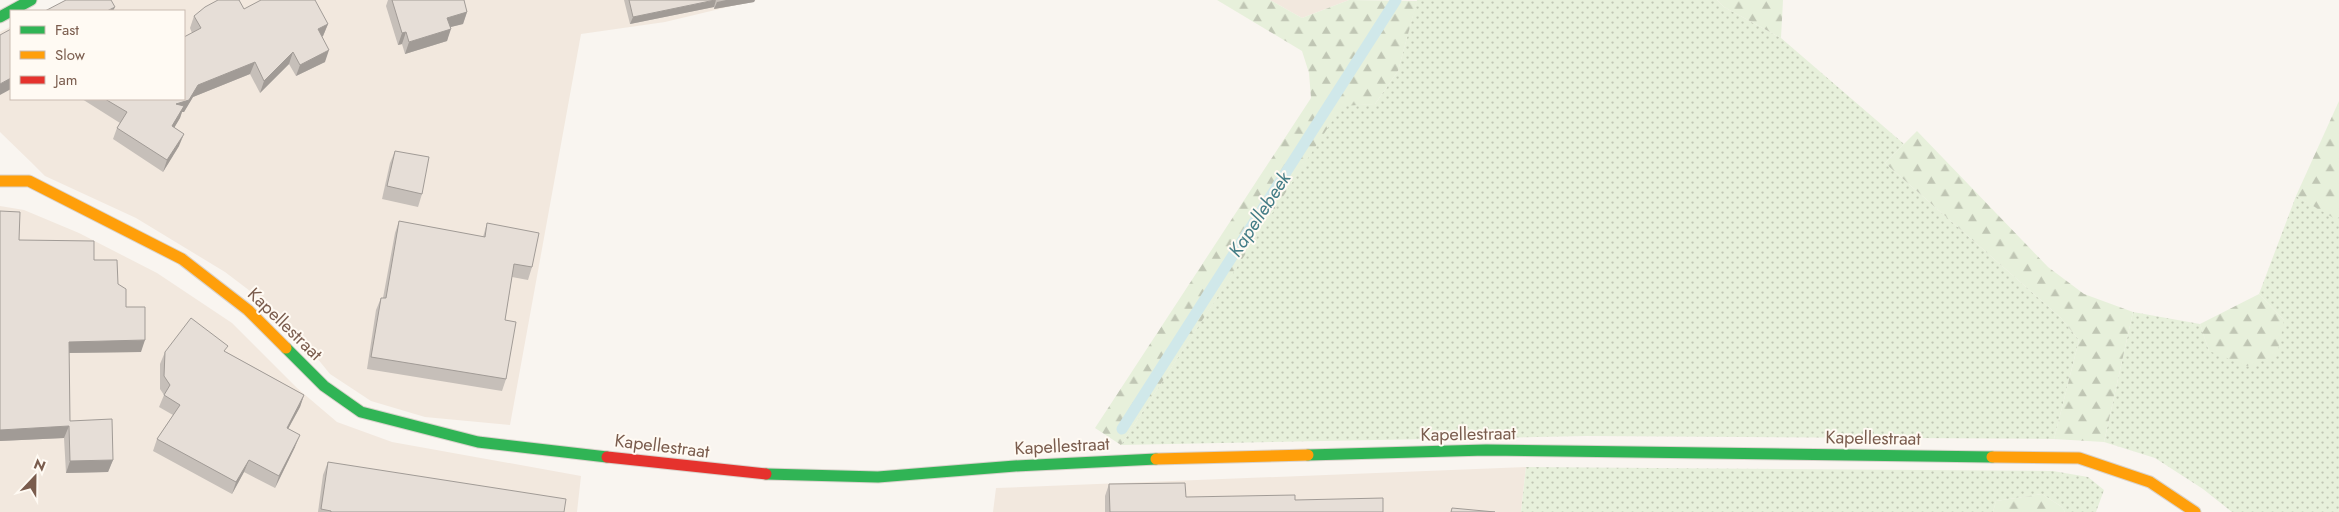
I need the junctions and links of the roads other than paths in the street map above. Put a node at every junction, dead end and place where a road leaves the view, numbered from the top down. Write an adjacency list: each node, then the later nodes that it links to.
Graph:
1 (31, 0): 2 (street)
2 (13, 10)
3 (0, 181): 4 (street, Kapellestraat)
4 (2195, 512)

